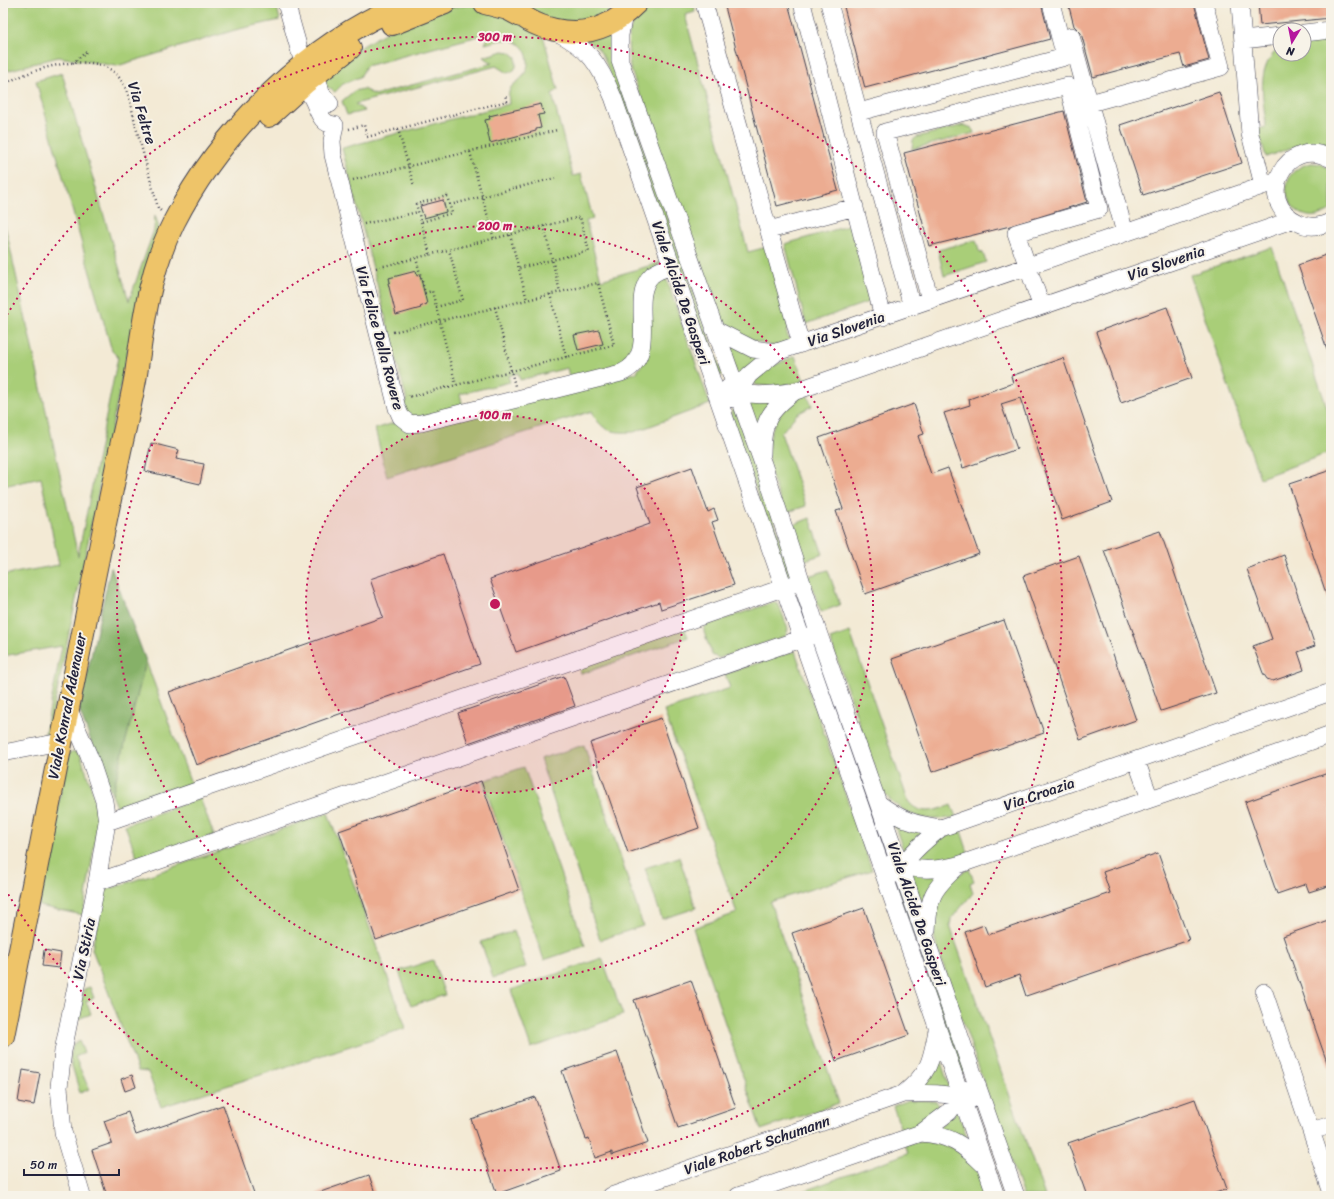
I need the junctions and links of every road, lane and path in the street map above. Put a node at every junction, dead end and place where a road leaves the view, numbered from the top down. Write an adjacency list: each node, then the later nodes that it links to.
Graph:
1 (286, 3): 21 (street)
2 (407, 3): 21 (main road, Viale Konrad Adenauer)
3 (445, 3): 21 (main road, Viale Konrad Adenauer)
4 (485, 3): 14 (main road)
5 (510, 3): 14 (main road)
6 (704, 3): 48 (street)
7 (802, 3): 40 (street)
8 (829, 3): 27 (street)
9 (1051, 3): 27 (street)
10 (1062, 3): 25 (street)
11 (1204, 3): 25 (street)
12 (1240, 3): 18 (street)
13 (630, 9): 14 (main road); 70 (street, Viale Alcide De Gasperi)
14 (534, 22): 56 (street, Viale Alcide De Gasperi)
15 (1331, 30): 16 (street)
16 (1312, 32)
17 (1272, 37): 18 (street)
18 (1242, 40): 36 (street)
19 (86, 52): 20 (path)
20 (72, 63): 22 (path, Via Feltre); 46 (path, Via Feltre)
21 (310, 68): 23 (main road, Viale Konrad Adenauer); 26 (street); 46 (main road, Viale Konrad Adenauer)
22 (3, 85)
23 (301, 87): 28 (street); 77 (main road, Viale Konrad Adenauer)
24 (505, 95): 29 (path)
25 (1090, 103): 49 (street)
26 (330, 104)
27 (859, 112): 67 (street)
28 (341, 127): 29 (path); 56 (street, Via Felice Della Rovere)
29 (398, 129): 33 (path)
30 (557, 130): 31 (path)
31 (470, 152): 33 (path); 38 (path)
32 (1331, 158): 36 (street)
33 (409, 166): 35 (path); 37 (path)
34 (555, 178): 38 (path)
35 (350, 181)
36 (1270, 183): 42 (street); 49 (street, Via Slovenia)
37 (414, 186)
38 (482, 197): 39 (path); 51 (path)
39 (450, 205): 41 (path); 44 (path)
40 (855, 207): 48 (street); 68 (street)
41 (418, 212): 44 (path); 45 (path)
42 (1292, 220): 43 (street); 64 (street, Via Slovenia)
43 (1331, 221)
44 (421, 222): 53 (path)
45 (361, 224)
46 (172, 225): 77 (main road, Viale Konrad Adenauer)
47 (544, 226): 50 (path); 55 (path); 55 (path)
48 (769, 230): 72 (street)
49 (1125, 233): 57 (street, Via Slovenia)
50 (510, 235): 51 (path); 59 (path)
51 (494, 239): 52 (path)
52 (449, 250): 53 (path); 65 (path)
53 (430, 254): 54 (path)
54 (416, 258): 58 (path); 65 (path)
55 (552, 260): 59 (path); 60 (path)
56 (672, 266): 76 (street, Viale Alcide De Gasperi)
57 (1027, 267): 63 (street, Via Slovenia); 63 (street); 64 (street)
58 (373, 268)
59 (519, 268): 62 (path)
60 (560, 292): 61 (path); 74 (path)
61 (550, 294): 62 (path); 74 (path)
62 (527, 300): 66 (path)
63 (930, 300): 67 (street, Via Slovenia)
64 (1041, 305): 81 (street, Via Slovenia)
65 (436, 307): 69 (path)
66 (495, 307): 69 (path); 75 (path)
67 (912, 307): 68 (street, Via Slovenia)
68 (883, 316): 72 (street, Via Slovenia)
69 (440, 321): 71 (path); 79 (path)
70 (714, 329): 73 (street, Via Slovenia); 82 (street, Viale Alcide De Gasperi)
71 (395, 339)
72 (801, 344): 73 (street, Via Slovenia)
73 (777, 352): 82 (street, Via Slovenia)
74 (566, 357): 75 (path)
75 (511, 371): 78 (path); 79 (path)
76 (709, 375): 82 (street, Via Slovenia); 83 (street, Viale Alcide De Gasperi)
77 (135, 377): 90 (main road, Viale Konrad Adenauer)
78 (514, 381)
79 (456, 385): 80 (path)
80 (408, 390)
81 (796, 391): 82 (street, Via Slovenia); 84 (street, Via Slovenia)
82 (737, 392): 83 (street, Via Slovenia); 84 (street, Viale Alcide De Gasperi)
83 (724, 416): 86 (street, Viale Alcide De Gasperi)
84 (762, 464): 85 (street, Viale Alcide De Gasperi)
85 (801, 582): 86 (street); 87 (street, Viale Alcide De Gasperi)
86 (784, 588): 88 (street, Viale Alcide De Gasperi); 97 (street)
87 (818, 632): 88 (street); 96 (street, Viale Alcide De Gasperi)
88 (802, 639): 99 (street, Viale Alcide De Gasperi); 102 (street)
89 (1331, 692): 94 (street, Via Croazia)
90 (67, 705): 92 (main road, Viale Konrad Adenauer); 97 (street, Via Stiria)
91 (1331, 734): 95 (street)
92 (60, 742): 93 (street); 107 (main road, Viale Konrad Adenauer)
93 (3, 753)
94 (1136, 760): 95 (street); 98 (street, Via Croazia)
95 (1150, 799): 101 (street)
96 (878, 803): 98 (street, Via Croazia); 100 (street, Viale Alcide De Gasperi)
97 (107, 822): 102 (street, Via Stiria)
98 (941, 828): 100 (street, Via Croazia)
99 (873, 847): 100 (street); 103 (street, Viale Alcide De Gasperi)
100 (901, 866): 101 (street); 103 (street, Via Croazia); 104 (street, Viale Alcide De Gasperi)
101 (958, 866): 104 (street)
102 (97, 882): 117 (street, Via Stiria)
103 (889, 891): 106 (street, Viale Alcide De Gasperi)
104 (926, 940): 108 (street, Viale Alcide De Gasperi)
105 (1264, 992): 113 (street)
106 (937, 1028): 109 (street, Viale Robert Schumann); 110 (street, Viale Alcide De Gasperi)
107 (3, 1036)
108 (970, 1068): 110 (street); 111 (street, Viale Alcide De Gasperi)
109 (903, 1094): 110 (street, Viale Robert Schumann); 118 (street, Viale Robert Schumann)
110 (960, 1098): 111 (street, Viale Robert Schumann); 114 (street); 115 (street, Viale Alcide De Gasperi)
111 (987, 1114): 121 (street, Viale Alcide De Gasperi)
112 (1331, 1125): 113 (street)
113 (1312, 1132): 116 (street)
114 (921, 1133): 115 (street); 119 (street)
115 (986, 1166): 120 (street, Viale Alcide De Gasperi)
116 (1331, 1190)
117 (82, 1196)
118 (611, 1196)
119 (738, 1196)
120 (996, 1196)
121 (1016, 1196)

